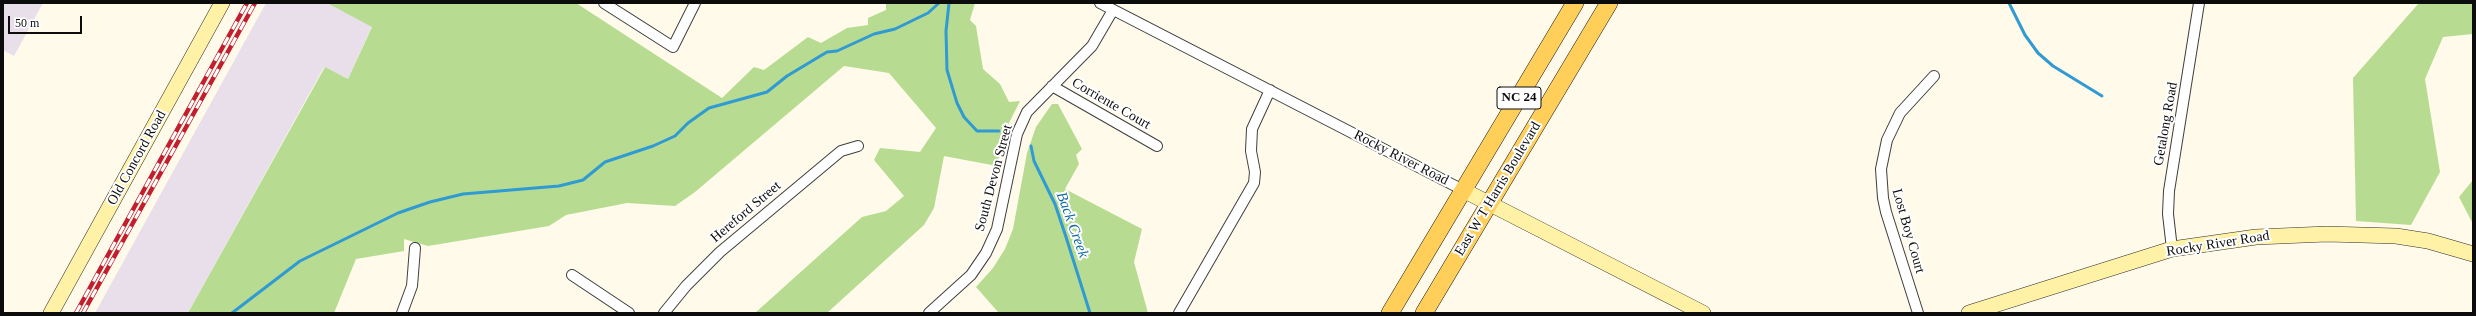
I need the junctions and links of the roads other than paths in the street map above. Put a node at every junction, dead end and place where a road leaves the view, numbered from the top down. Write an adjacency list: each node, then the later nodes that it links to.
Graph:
1 (222, 3): 20 (street, Old Concord Road)
2 (604, 3): 3 (street)
3 (695, 3)
4 (1100, 3): 8 (street, Rocky River Road)
5 (1575, 3): 14 (main road, East W T Harris Boulevard / NC 24)
6 (1609, 3): 15 (main road, East W T Harris Boulevard / NC 24)
7 (2199, 3): 17 (street, Getalong Road)
8 (1113, 10): 10 (street, South Devon Street); 11 (street, Rocky River Road)
9 (1934, 76): 29 (street, Lost Boy Court)
10 (1052, 86): 13 (street, Corriente Court); 24 (street, South Devon Street)
11 (1270, 90): 14 (street, Rocky River Road); 25 (street)
12 (858, 146): 23 (street, Hereford Street)
13 (1157, 146)
14 (1463, 190): 15 (street, Rocky River Road); 26 (main road, East W T Harris Boulevard / NC 24)
15 (1489, 203): 27 (main road, East W T Harris Boulevard / NC 24); 28 (street, Rocky River Road)
16 (415, 248): 21 (street)
17 (2172, 249): 18 (street, Rocky River Road); 30 (street, Rocky River Road)
18 (2473, 254)
19 (572, 275): 22 (street)
20 (51, 313)
21 (402, 313)
22 (629, 313)
23 (664, 313)
24 (928, 313)
25 (1179, 313)
26 (1390, 313)
27 (1424, 313)
28 (1703, 313)
29 (1918, 313)
30 (1969, 313)

